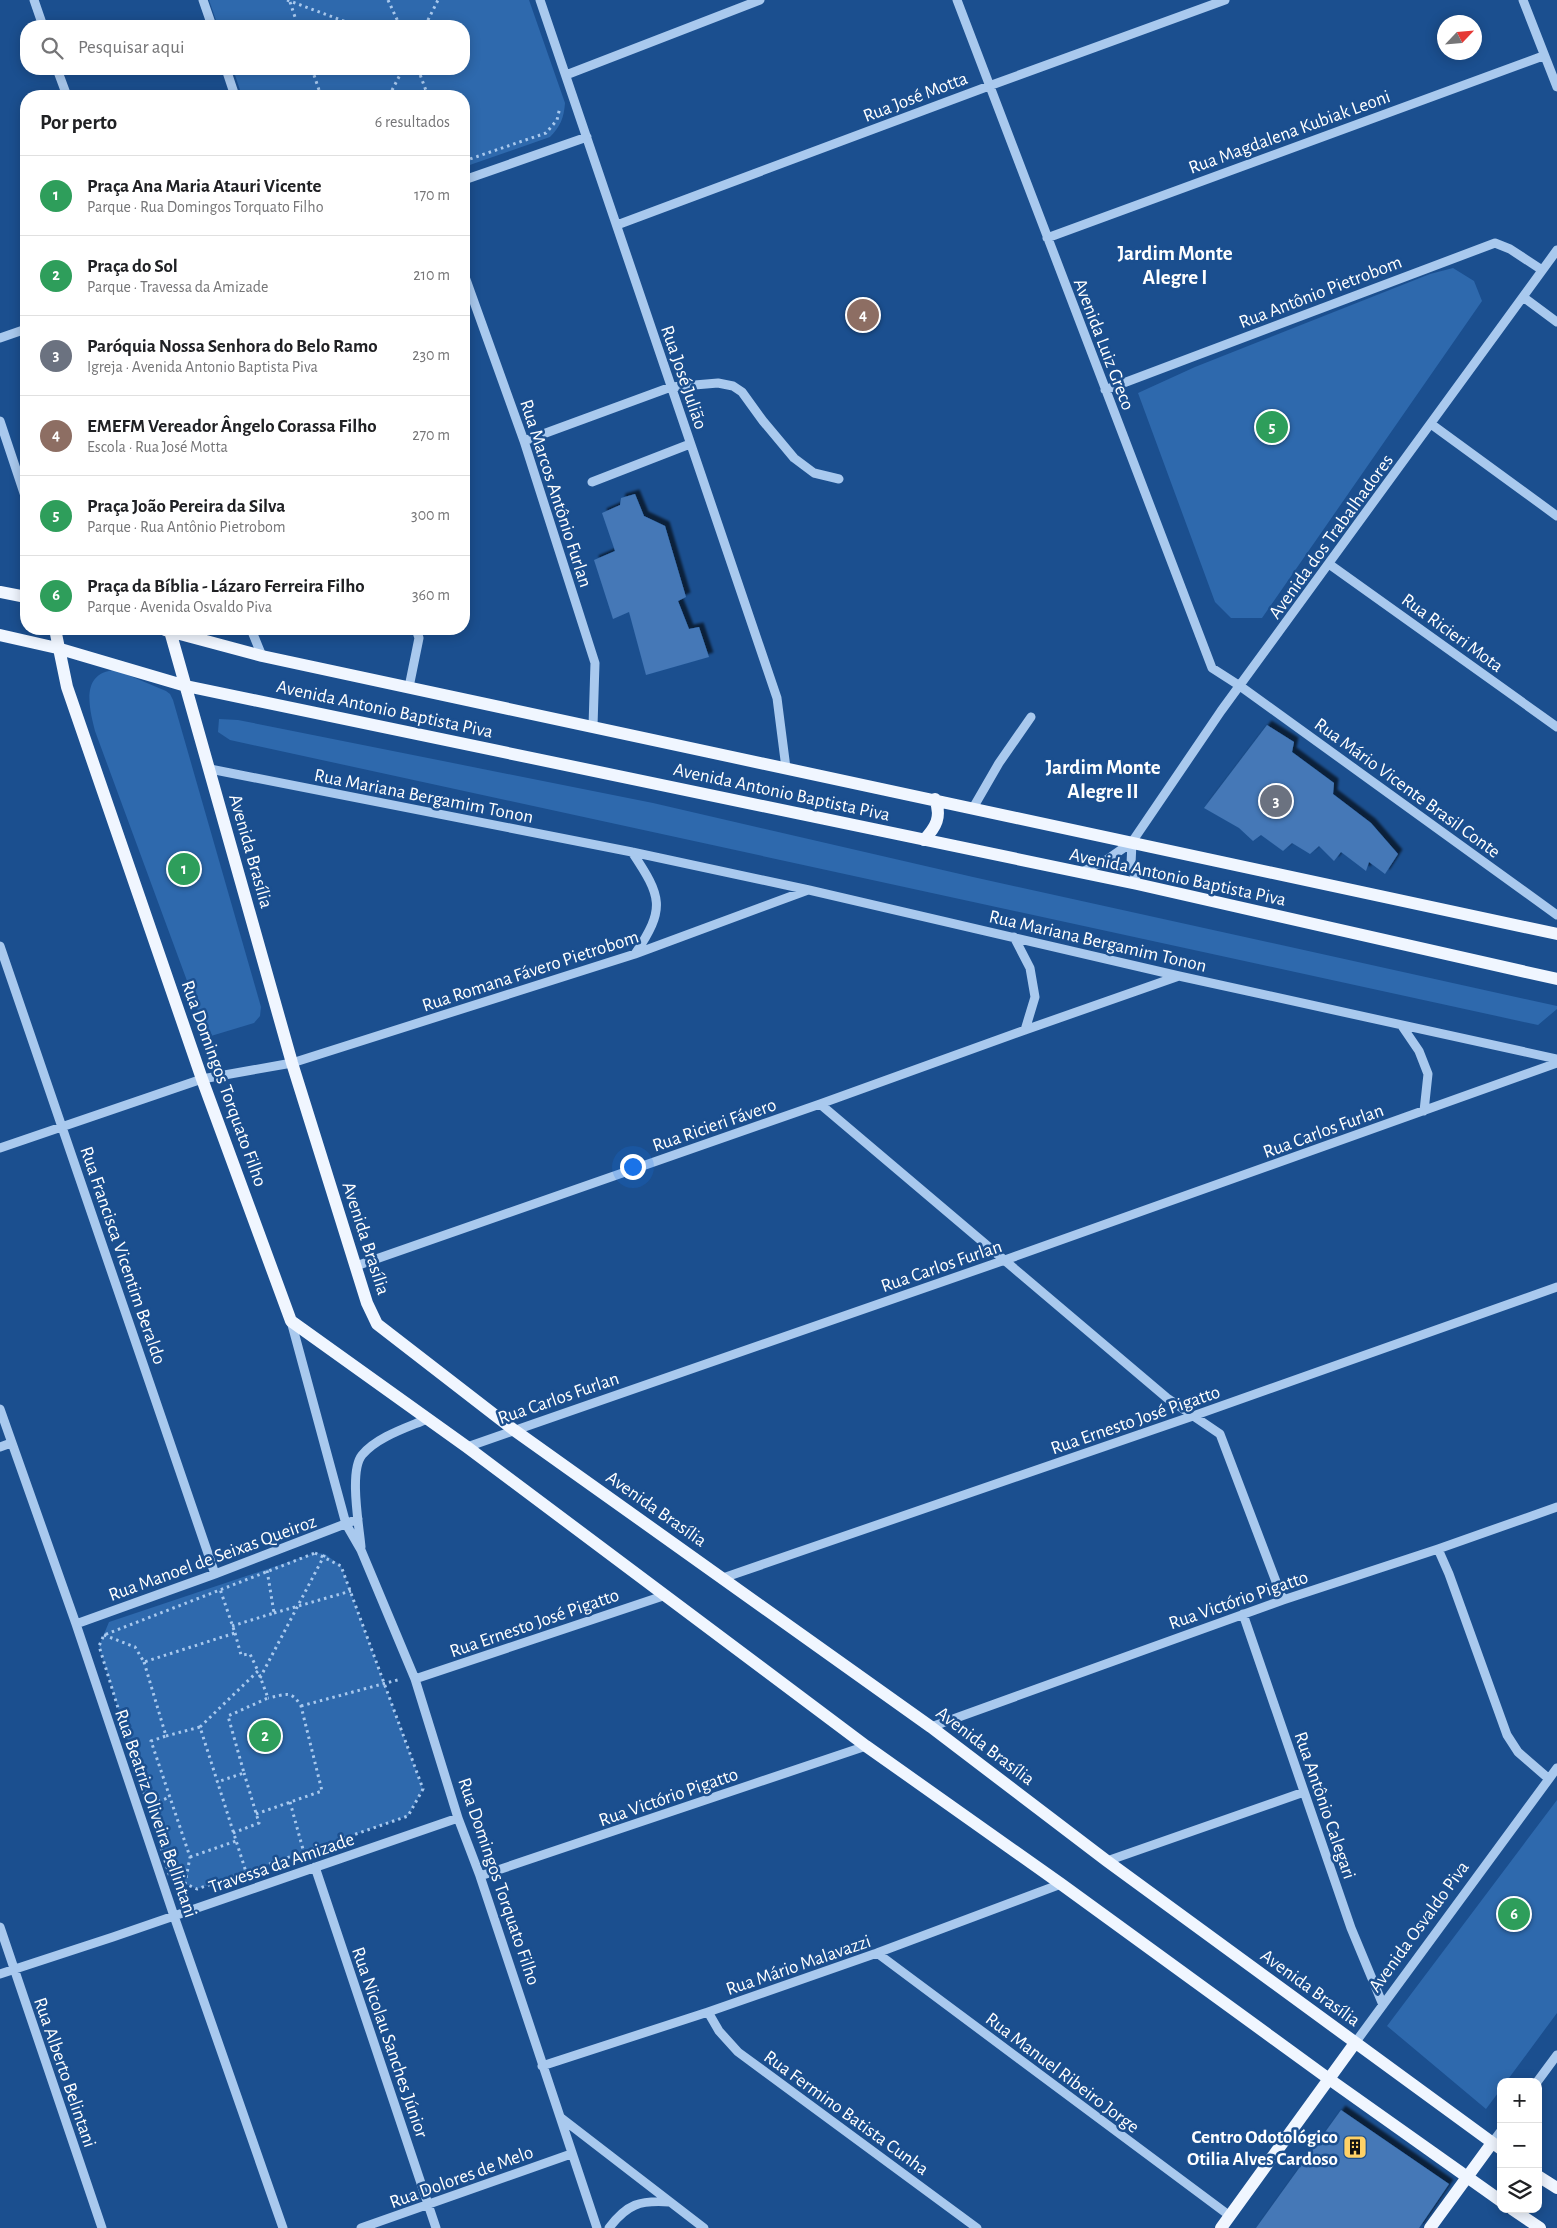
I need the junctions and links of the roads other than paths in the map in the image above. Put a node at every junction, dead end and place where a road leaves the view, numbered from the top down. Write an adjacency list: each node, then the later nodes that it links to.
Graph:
1 (34, 0): 8 (street)
2 (203, 0): 9 (street)
3 (540, 0): 13 (street, Rua José Julião)
4 (760, 0): 13 (street)
5 (957, 0): 14 (street, Avenida Luiz Greco)
6 (1225, 0): 14 (street, Rua José Motta)
7 (1523, 0): 10 (street)
8 (41, 20)
9 (210, 20)
10 (1543, 56): 15 (street); 21 (street, Rua Magdalena Kubiak Leoni)
11 (59, 75): 16 (street)
12 (228, 75): 17 (street)
13 (566, 75): 18 (street, Rua José Julião)
14 (989, 86): 20 (street, Rua José Motta); 21 (street, Avenida Luiz Greco)
15 (1557, 87)
16 (64, 90)
17 (233, 90)
18 (586, 138): 19 (street); 20 (street, Rua José Julião)
19 (470, 178)
20 (617, 225): 29 (street, Rua José Julião)
21 (1047, 238): 30 (street, Avenida Luiz Greco)
22 (1557, 250): 23 (street, Avenida dos Trabalhadores)
23 (1542, 270): 25 (street, Avenida dos Trabalhadores); 30 (street, Rua Antônio Pietrobom)
24 (470, 291): 33 (street, Rua Marcos Antônio Furlan)
25 (1523, 297): 26 (street); 32 (street, Avenida dos Trabalhadores)
26 (1557, 322)
27 (20, 331): 28 (street)
28 (0, 338)
29 (671, 387): 33 (street); 34 (street, Rua José Julião); 35 (street)
30 (1106, 390): 51 (street, Avenida Luiz Greco)
31 (0, 421): 36 (street)
32 (1431, 424): 38 (street); 39 (street, Avenida dos Trabalhadores)
33 (524, 441): 54 (street, Rua Marcos Antônio Furlan)
34 (690, 444): 37 (street); 56 (street, Rua José Julião)
35 (840, 479)
36 (20, 481)
37 (592, 482)
38 (1557, 516)
39 (1329, 564): 51 (street, Avenida dos Trabalhadores); 55 (street, Rua Ricieri Mota)
40 (0, 592): 41 (main road)
41 (20, 596)
42 (0, 635): 48 (main road, Avenida Antonio Baptista Piva)
43 (56, 635): 48 (main road, Rua Domingos Torquato Filho)
44 (168, 635): 50 (main road, Avenida Brasília)
45 (184, 635): 49 (main road, Avenida Antonio Baptista Piva)
46 (253, 635): 49 (street)
47 (418, 635): 52 (street)
48 (57, 648): 50 (main road, Avenida Antonio Baptista Piva); 78 (main road, Rua Domingos Torquato Filho)
49 (262, 656): 52 (main road, Avenida Antonio Baptista Piva)
50 (186, 686): 57 (main road, Avenida Brasília); 60 (main road, Avenida Antonio Baptista Piva)
51 (1240, 686): 61 (street, Avenida dos Trabalhadores); 66 (street, Rua Mário Vicente Brasil Conte)
52 (409, 687): 54 (main road, Avenida Antonio Baptista Piva)
53 (1031, 716): 59 (street)
54 (593, 726): 56 (main road, Avenida Antonio Baptista Piva)
55 (1557, 727)
56 (786, 768): 58 (main road, Avenida Antonio Baptista Piva)
57 (210, 769): 62 (street, Rua Mariana Bergamim Tonon); 76 (main road, Avenida Brasília)
58 (935, 799): 59 (main road, Avenida Antonio Baptista Piva); 60 (main road)
59 (973, 808): 61 (main road, Avenida Antonio Baptista Piva)
60 (924, 840): 63 (main road, Avenida Antonio Baptista Piva)
61 (1132, 842): 63 (street, Avenida dos Trabalhadores); 64 (street); 67 (main road, Avenida Antonio Baptista Piva)
62 (632, 852): 65 (street, Rua Mariana Bergamim Tonon); 70 (street)
63 (1081, 873): 64 (main road, Avenida Antonio Baptista Piva)
64 (1137, 884): 72 (main road, Avenida Antonio Baptista Piva)
65 (809, 890): 68 (street, Rua Mariana Bergamim Tonon); 70 (street, Rua Romana Fávero Pietrobom)
66 (1557, 915)
67 (1557, 934)
68 (1014, 938): 71 (street, Rua Mariana Bergamim Tonon); 74 (street)
69 (0, 946): 81 (street, Rua Francisca Vicentim Beraldo)
70 (635, 954): 76 (street, Rua Romana Fávero Pietrobom)
71 (1179, 976): 73 (street, Rua Mariana Bergamim Tonon); 74 (street, Rua Ricieri Fávero)
72 (1557, 979)
73 (1402, 1026): 75 (street, Rua Mariana Bergamim Tonon); 80 (street)
74 (1024, 1030): 79 (street, Rua Ricieri Fávero)
75 (1557, 1059)
76 (292, 1063): 78 (street, Rua Romana Fávero Pietrobom); 84 (main road, Avenida Brasília)
77 (1557, 1063): 80 (street, Rua Carlos Furlan)
78 (202, 1079): 81 (street, Rua Romana Fávero Pietrobom); 86 (main road, Rua Domingos Torquato Filho)
79 (820, 1104): 83 (street); 84 (street, Rua Ricieri Fávero)
80 (1424, 1111): 83 (street, Rua Carlos Furlan)
81 (63, 1126): 82 (street, Rua Romana Fávero Pietrobom); 99 (street, Rua Francisca Vicentim Beraldo)
82 (0, 1148)
83 (1005, 1260): 88 (street); 90 (street, Rua Carlos Furlan)
84 (356, 1266): 90 (main road, Avenida Brasília)
85 (1557, 1287): 88 (street, Rua Ernesto José Pigatto)
86 (291, 1321): 89 (main road); 96 (street, Rua Domingos Torquato Filho)
87 (0, 1408): 91 (street, Rua Beatriz Oliveira Bellintani)
88 (1193, 1416): 100 (street, Rua Ernesto José Pigatto); 102 (street)
89 (427, 1419): 93 (main road); 95 (street, Rua Domingos Torquato Filho)
90 (514, 1430): 93 (street, Rua Carlos Furlan); 100 (main road, Avenida Brasília)
91 (12, 1443): 92 (street); 104 (street, Rua Beatriz Oliveira Bellintani)
92 (0, 1447)
93 (467, 1447): 101 (main road)
94 (1557, 1507): 98 (street, Rua Victório Pigatto)
95 (358, 1519): 96 (street, Rua Manoel de Seixas Queiroz); 97 (street, Rua Domingos Torquato Filho)
96 (346, 1524): 97 (street, Rua Domingos Torquato Filho); 99 (street, Rua Manoel de Seixas Queiroz)
97 (361, 1550): 105 (street, Rua Domingos Torquato Filho)
98 (1438, 1550): 102 (street, Rua Victório Pigatto); 109 (street)
99 (215, 1574): 104 (street, Rua Manoel de Seixas Queiroz)
100 (722, 1578): 106 (main road, Avenida Brasília)
101 (663, 1596): 105 (street, Rua Ernesto José Pigatto); 107 (main road)
102 (1283, 1600): 103 (street, Rua Victório Pigatto)
103 (1243, 1614): 106 (street, Rua Victório Pigatto); 110 (street, Rua Antônio Calegari)
104 (76, 1624): 116 (street, Rua Beatriz Oliveira Bellintani)
105 (414, 1677): 111 (street, Rua Domingos Torquato Filho)
106 (931, 1727): 112 (main road, Avenida Brasília)
107 (866, 1746): 114 (street, Rua Victório Pigatto); 115 (main road)
108 (1557, 1768): 109 (street, Avenida Osvaldo Piva)
109 (1549, 1779): 121 (street, Avenida Osvaldo Piva)
110 (1304, 1792): 112 (street); 121 (street, Rua Antônio Calegari)
111 (458, 1818): 113 (street, Travessa da Amizade); 114 (street, Rua Domingos Torquato Filho)
112 (1107, 1860): 123 (main road, Avenida Brasília)
113 (315, 1867): 116 (street, Travessa da Amizade); 136 (street, Rua Nicolau Sanches Júnior)
114 (480, 1876): 125 (street, Rua Domingos Torquato Filho)
115 (1061, 1884): 118 (street, Rua Mário Malavazzi); 127 (main road)
116 (174, 1916): 119 (street, Travessa da Amizade); 140 (street, Rua Beatriz Oliveira Bellintani)
117 (0, 1926): 119 (street, Rua Alberto Belintani)
118 (877, 1953): 122 (street, Rua Mário Malavazzi); 138 (street, Rua Manuel Ribeiro Jorge)
119 (14, 1969): 120 (street, Travessa da Amizade); 139 (street, Rua Alberto Belintani)
120 (0, 1974)
121 (1383, 2005): 123 (street, Avenida Osvaldo Piva)
122 (708, 2012): 125 (street, Rua Mário Malavazzi); 146 (street, Rua Fermino Batista Cunha)
123 (1355, 2043): 127 (main road, Avenida Osvaldo Piva); 129 (main road, Avenida Brasília)
124 (1556, 2056): 126 (street)
125 (542, 2066): 128 (street, Rua Domingos Torquato Filho)
126 (1540, 2078)
127 (1329, 2079): 131 (main road); 138 (main road, Avenida Osvaldo Piva)
128 (559, 2117): 130 (street, Rua Domingos Torquato Filho); 135 (street)
129 (1496, 2146): 131 (main road)
130 (571, 2154): 136 (street, Rua Dolores de Melo); 143 (street, Rua Domingos Torquato Filho)
131 (1467, 2178): 134 (main road); 148 (main road)
132 (1542, 2179): 133 (main road)
133 (1557, 2188)
134 (1497, 2199)
135 (670, 2202): 144 (street); 145 (street)
136 (429, 2205): 141 (street, Rua Dolores de Melo); 142 (street, Rua Nicolau Sanches Júnior)
137 (1518, 2213): 149 (main road)
138 (1230, 2216): 147 (main road, Avenida Osvaldo Piva)
139 (102, 2228)
140 (283, 2228)
141 (361, 2228)
142 (436, 2228)
143 (597, 2228)
144 (609, 2228)
145 (704, 2228)
146 (978, 2228)
147 (1221, 2228)
148 (1430, 2228)
149 (1540, 2228)

